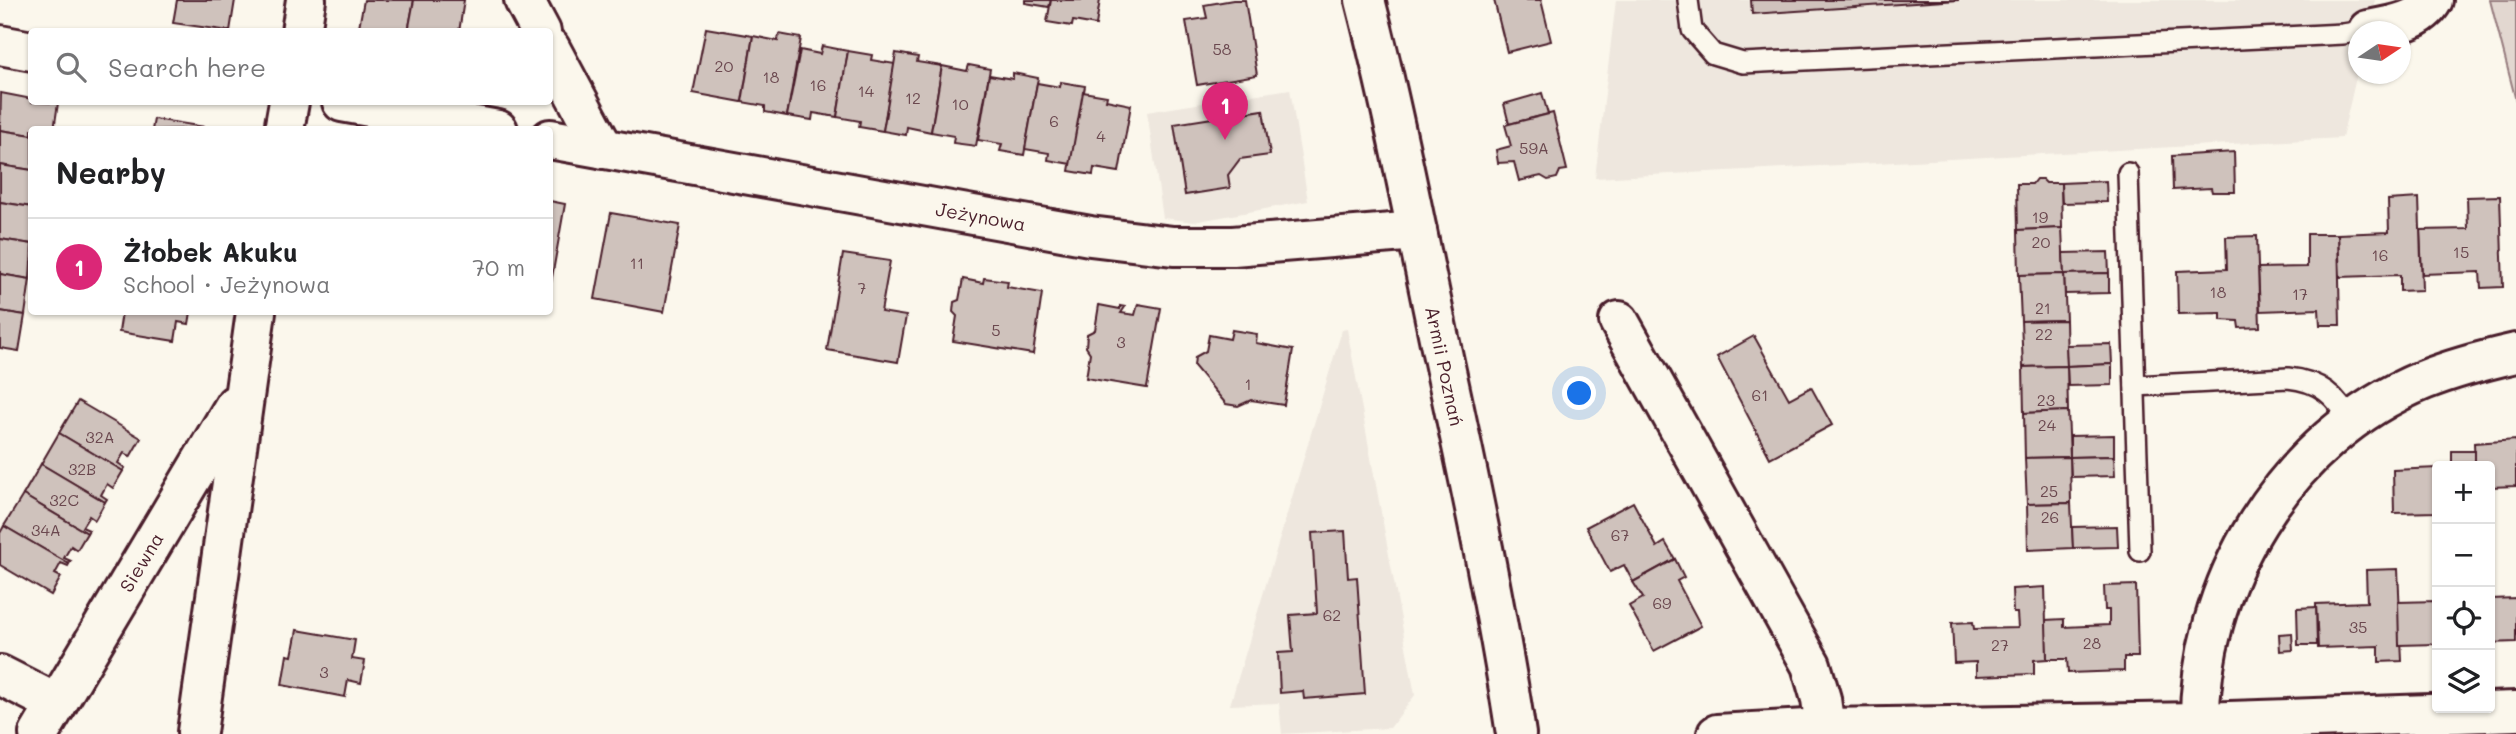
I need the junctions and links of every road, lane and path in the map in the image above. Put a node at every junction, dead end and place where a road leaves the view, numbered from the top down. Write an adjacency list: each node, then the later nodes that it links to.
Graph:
1 (306, 0): 7 (street)
2 (524, 0): 8 (street)
3 (1365, 0): 20 (street, Armii Poznań)
4 (1688, 0): 9 (lane)
5 (2432, 0): 6 (street)
6 (2405, 21)
7 (301, 28)
8 (539, 28)
9 (2348, 33)
10 (0, 46): 11 (street)
11 (28, 50)
12 (553, 54): 18 (street)
13 (288, 105): 15 (street)
14 (359, 105): 16 (street)
15 (285, 126)
16 (476, 126)
17 (553, 140): 18 (street, Jeżynowa)
18 (604, 149): 20 (street, Jeżynowa)
19 (2128, 173): 24 (lane)
20 (1417, 231): 34 (street, Armii Poznań)
21 (256, 315): 25 (street, Siewna)
22 (1619, 321): 31 (street)
23 (2516, 353): 26 (street)
24 (2135, 386): 26 (lane); 27 (lane)
25 (243, 391): 30 (street, Siewna); 33 (street, Siewna)
26 (2351, 424): 32 (street)
27 (2140, 551)
28 (0, 675): 30 (street)
29 (2516, 711): 32 (street)
30 (48, 719)
31 (1825, 728): 32 (street); 35 (street)
32 (2200, 728)
33 (197, 732)
34 (1516, 734)
35 (1717, 734)

